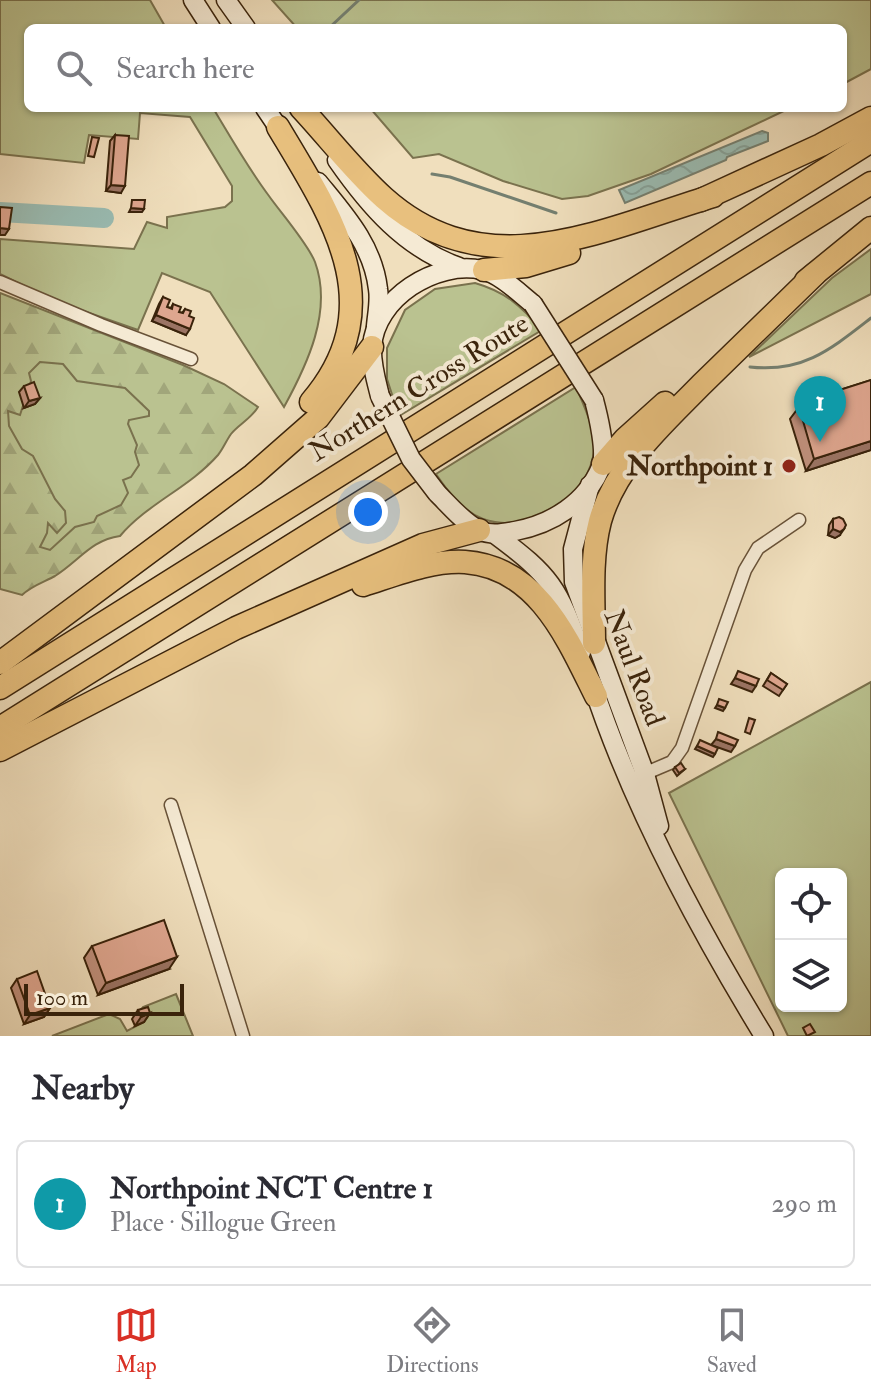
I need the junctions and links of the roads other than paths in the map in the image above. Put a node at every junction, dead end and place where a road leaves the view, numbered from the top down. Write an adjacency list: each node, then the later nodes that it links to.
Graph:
1 (193, 0): 3 (main road)
2 (226, 0): 4 (main road)
3 (208, 24)
4 (243, 24)
5 (268, 112): 9 (main road)
6 (304, 112): 14 (main road)
7 (305, 112): 12 (highway)
8 (871, 118): 12 (highway)
9 (278, 127): 17 (main road); 21 (highway)
10 (871, 141): 27 (highway, Northern Cross Route)
11 (871, 183): 29 (highway)
12 (713, 196): 14 (highway)
13 (871, 228): 15 (highway)
14 (473, 269): 17 (main road); 19 (main road, bridge)
15 (815, 274): 19 (highway); 25 (highway)
16 (0, 282): 18 (street)
17 (374, 337): 21 (highway); 23 (main road, bridge)
18 (191, 359)
19 (603, 464): 20 (main road)
20 (590, 485): 23 (main road); 25 (main road, Naul Road)
21 (193, 520): 26 (highway)
22 (799, 520): 31 (street)
23 (487, 532): 24 (highway); 28 (main road, Naul Road)
24 (236, 628): 28 (highway); 30 (highway)
25 (594, 643): 31 (main road, Naul Road)
26 (0, 663)
27 (0, 688)
28 (596, 696): 31 (main road, Naul Road)
29 (0, 728)
30 (0, 750)
31 (637, 777): 34 (main road, Naul Road)
32 (171, 805): 33 (street)
33 (243, 1036)
34 (764, 1036)

